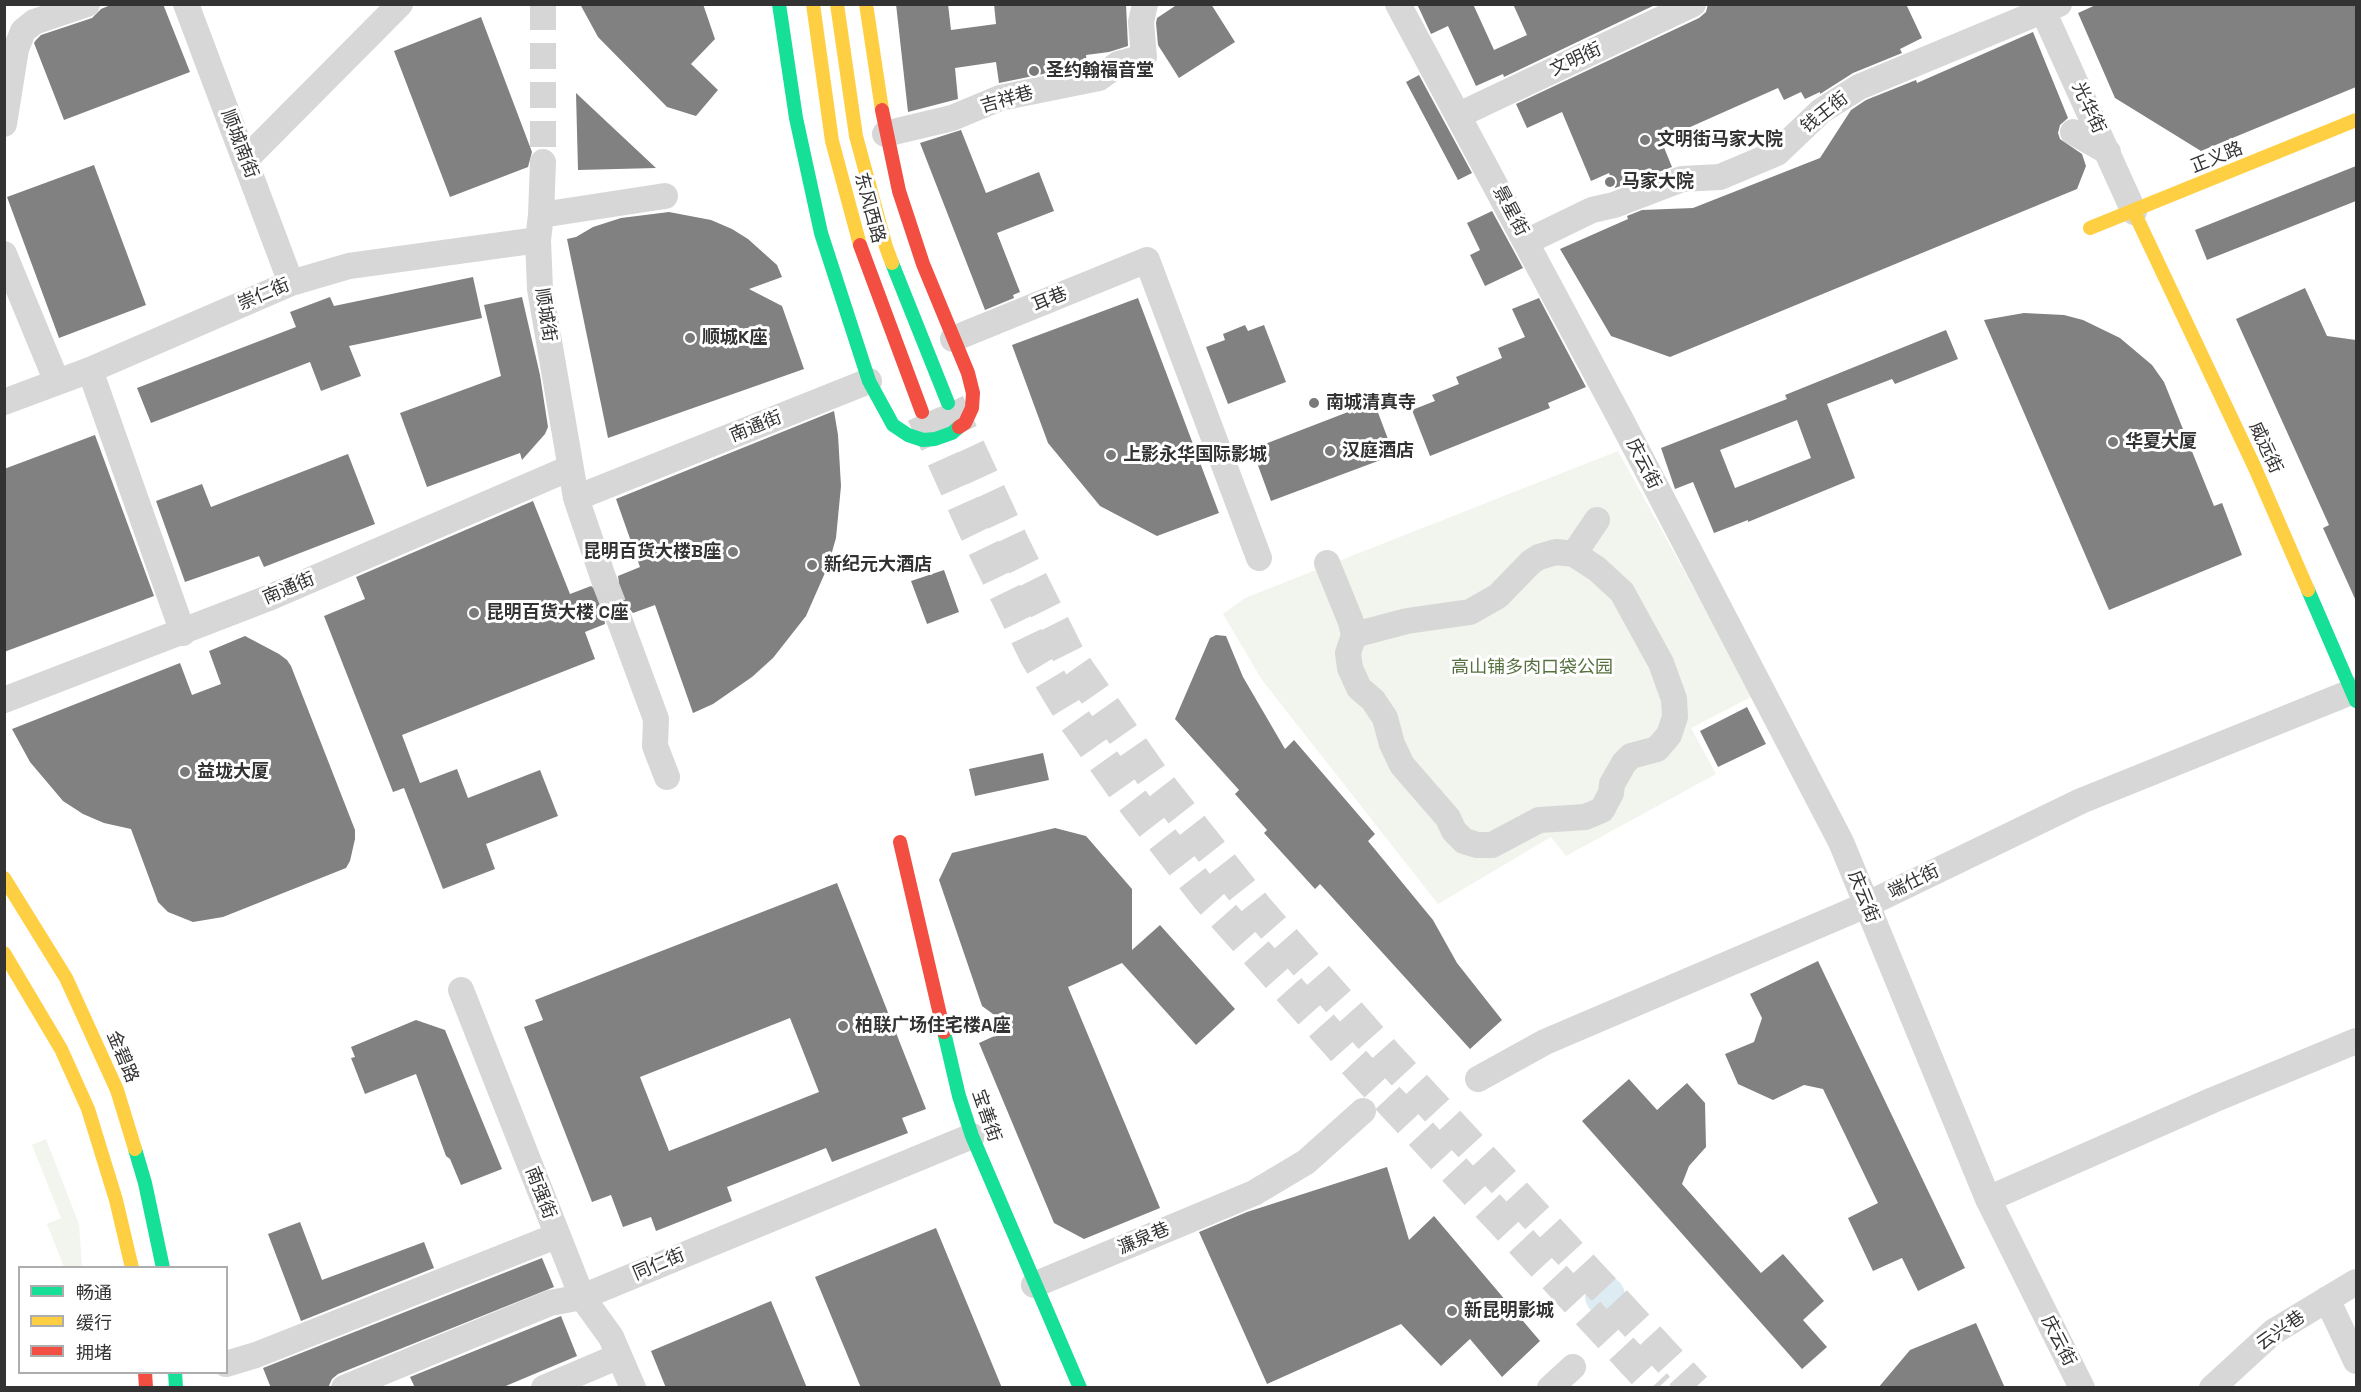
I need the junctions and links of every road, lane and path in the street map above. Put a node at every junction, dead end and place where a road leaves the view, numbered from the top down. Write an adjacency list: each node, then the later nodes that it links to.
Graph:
1 (87, 4): 14 (street)
2 (186, 4): 18 (street, 顺城南街)
3 (400, 4): 18 (street)
4 (779, 4): 30 (main road)
5 (813, 4): 34 (main road, 东风西路)
6 (837, 4): 33 (main road, 东风西路)
7 (866, 4): 16 (main road)
8 (1145, 4): 16 (street, 吉祥巷)
9 (1398, 4): 12 (street, 景星街)
10 (1693, 4): 12 (street, 文明街)
11 (2047, 10): 17 (street, 光华街); 25 (street, 钱王街)
12 (1459, 115): 25 (street, 景星街)
13 (2356, 120): 21 (main road, 正义路)
14 (4, 124)
15 (2073, 132): 17 (street)
16 (885, 134): 28 (main road)
17 (2108, 152): 21 (street, 光华街)
18 (245, 160): 27 (street, 顺城南街)
19 (543, 162): 22 (street, 顺城街)
20 (665, 196): 22 (street)
21 (2134, 212): 23 (main road, 正义路); 46 (main road, 威远街)
22 (542, 215): 24 (street, 顺城街)
23 (2090, 228)
24 (538, 240): 27 (street, 崇仁街); 36 (street, 顺城街)
25 (1526, 242): 35 (street, 景星街)
26 (4, 255): 31 (street)
27 (291, 283): 29 (street, 崇仁街)
28 (953, 339): 30 (main road); 40 (street, 耳巷)
29 (90, 370): 31 (street, 崇仁街); 44 (street)
30 (869, 381): 37 (street, 南通街)
31 (57, 382): 32 (street, 崇仁街)
32 (4, 402)
33 (948, 403)
34 (922, 412)
35 (1620, 418): 51 (street, 庆云街)
36 (570, 468): 37 (street, 顺城街); 44 (street, 南通街)
37 (576, 498): 42 (street, 顺城街)
38 (1597, 520): 39 (street)
39 (1574, 554): 45 (street); 45 (street)
40 (1259, 558)
41 (1327, 563): 45 (street)
42 (604, 580)
43 (619, 619): 48 (street)
44 (183, 633): 47 (street, 南通街)
45 (1354, 635)
46 (2355, 694): 51 (street, 端仕街)
47 (4, 700)
48 (667, 777)
49 (900, 842): 57 (main road, 宝善街)
50 (4, 878): 61 (main road, 金碧路)
51 (1866, 904): 55 (street, 端仕街); 58 (street, 庆云街)
52 (4, 953): 60 (main road)
53 (461, 990): 59 (street, 南强街)
54 (2356, 1041): 58 (street)
55 (1478, 1079)
56 (1363, 1111): 63 (street, 濂泉巷)
57 (972, 1136): 63 (main road, 宝善街); 64 (street, 同仁街)
58 (1988, 1199): 76 (street, 庆云街)
59 (556, 1236): 64 (street, 南强街); 68 (street)
60 (132, 1266)
61 (163, 1266)
62 (2356, 1282): 65 (street, 云兴巷)
63 (1034, 1285): 74 (main road, 宝善街)
64 (582, 1297): 66 (street, 南强街); 70 (street, 同仁街)
65 (2327, 1299): 67 (street); 77 (street, 云兴巷)
66 (619, 1356): 72 (street); 73 (street, 南强街)
67 (2356, 1361)
68 (228, 1363)
69 (1573, 1367): 75 (street)
70 (393, 1378): 71 (street, 同仁街)
71 (344, 1388)
72 (544, 1388)
73 (633, 1388)
74 (1080, 1388)
75 (1550, 1388)
76 (2082, 1388)
77 (2212, 1388)

